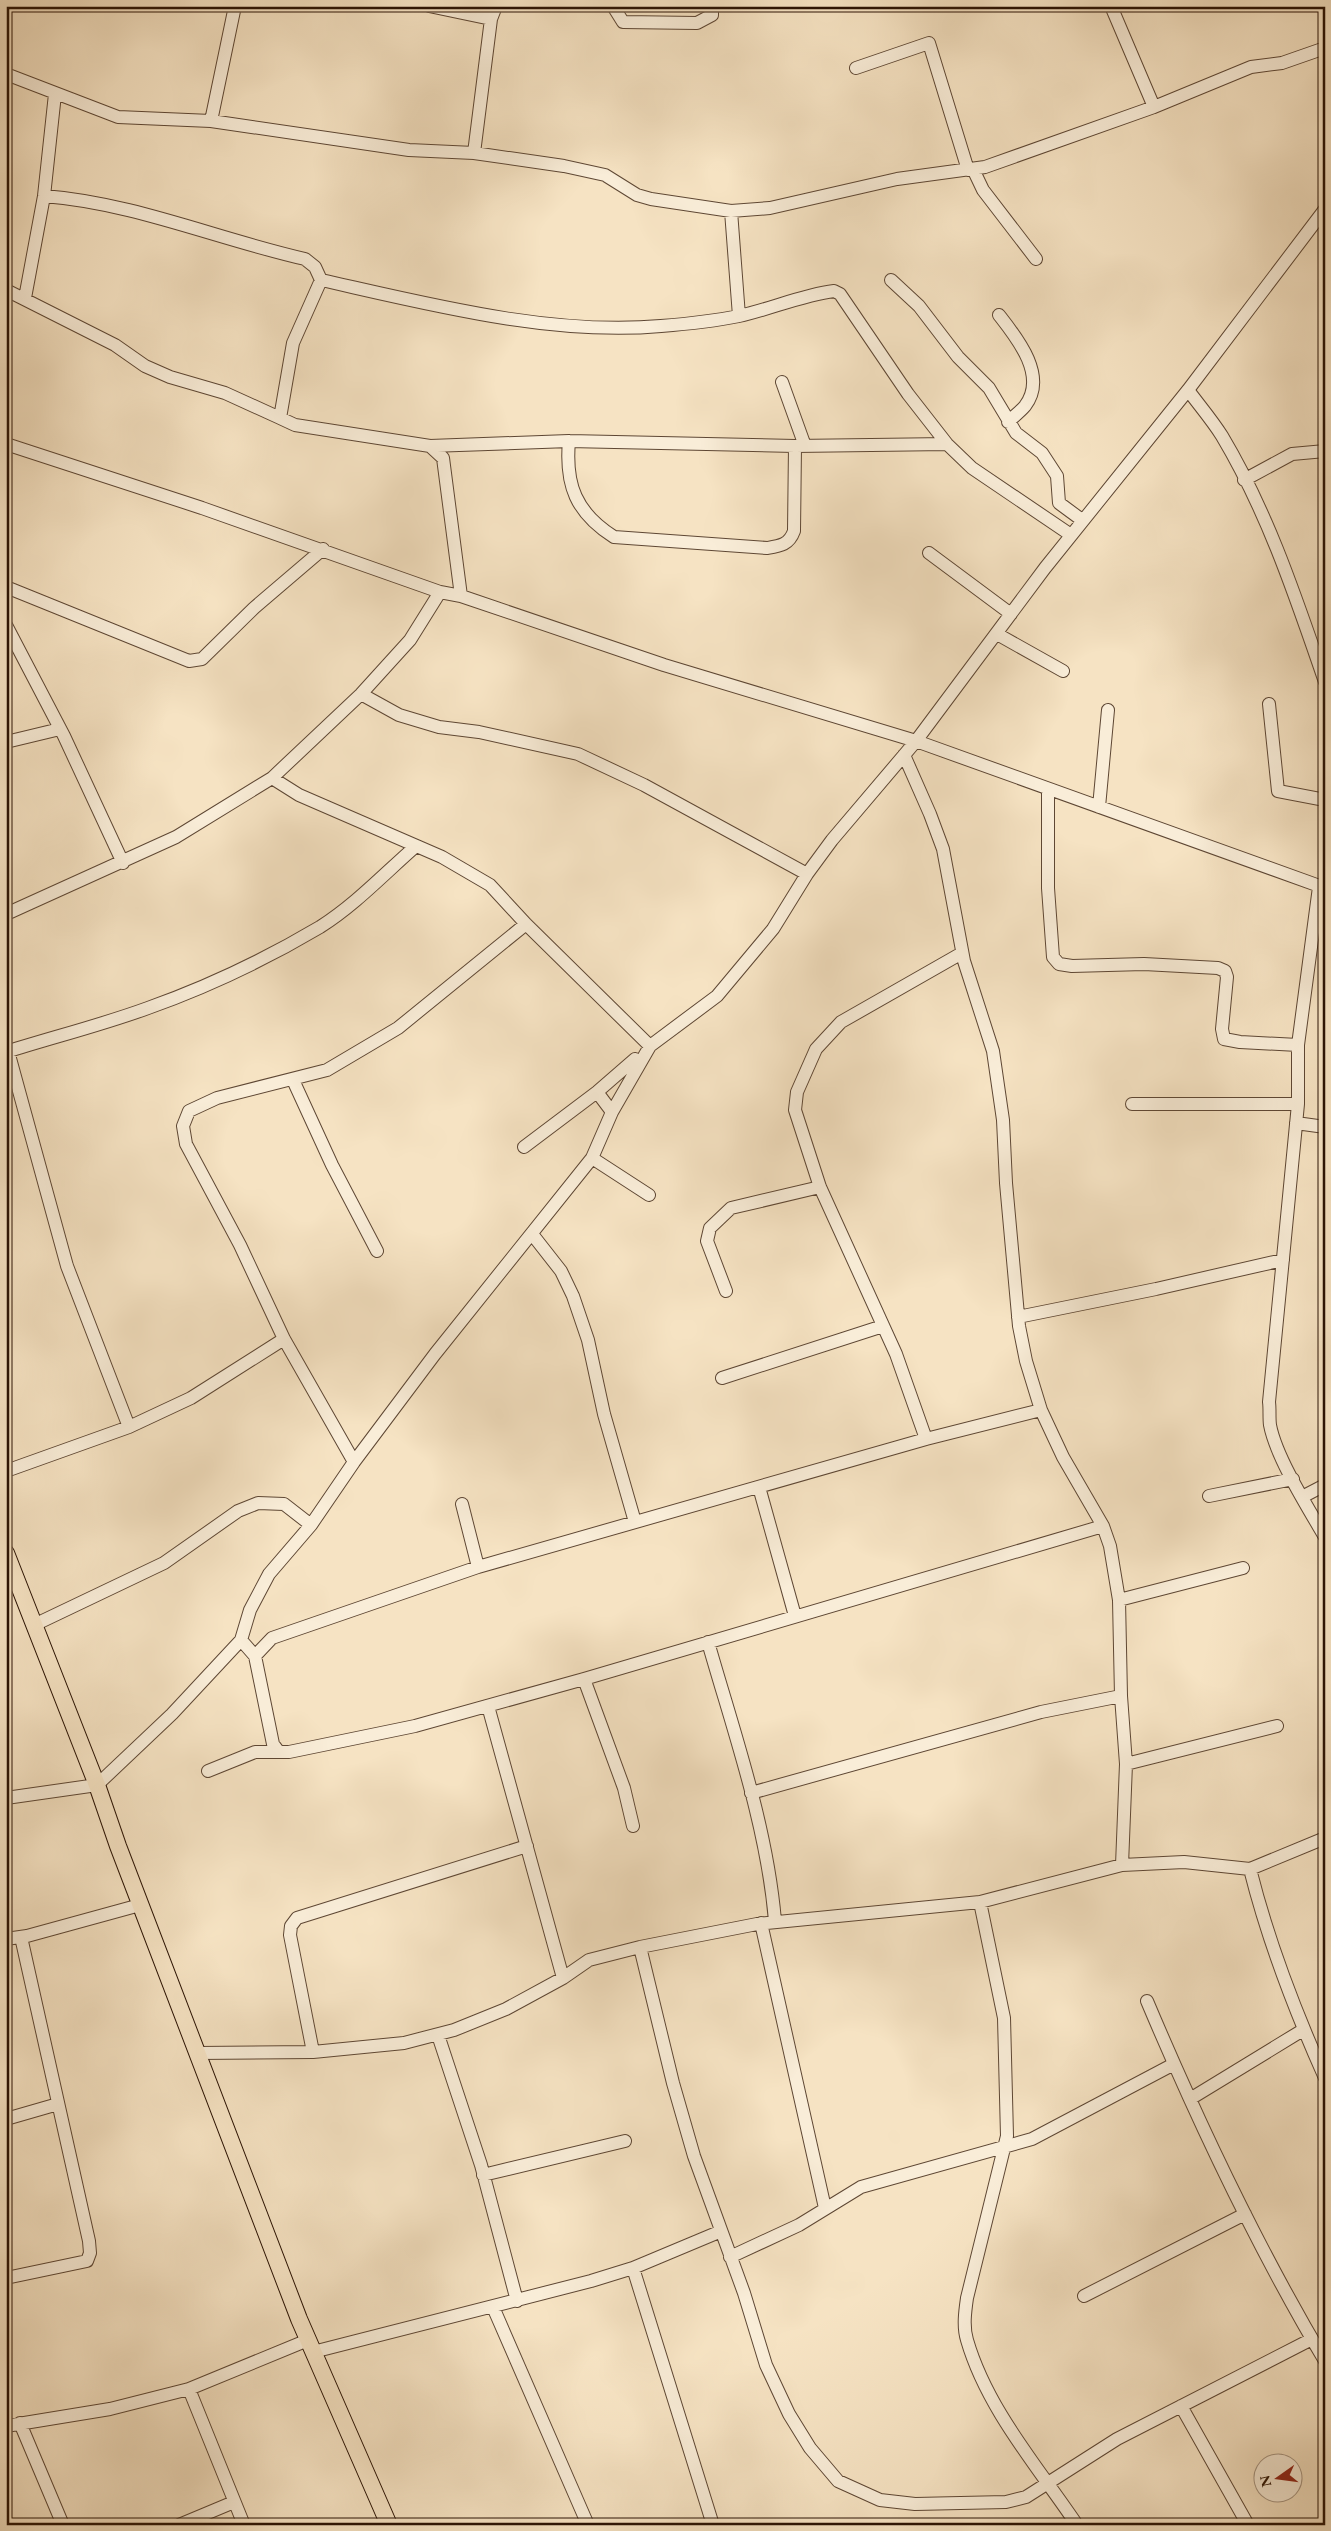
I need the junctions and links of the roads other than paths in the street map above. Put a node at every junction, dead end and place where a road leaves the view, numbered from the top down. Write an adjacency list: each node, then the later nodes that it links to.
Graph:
1 (235, 6): 13 (street)
2 (429, 6): 7 (street)
3 (496, 6): 7 (street)
4 (613, 6): 5 (street)
5 (712, 6)
6 (1111, 6): 12 (street)
7 (492, 19): 14 (street)
8 (1325, 48): 12 (street)
9 (856, 68): 15 (street)
10 (6, 74): 11 (street)
11 (55, 94): 13 (street); 16 (street)
12 (1154, 106): 15 (street)
13 (211, 121): 14 (street)
14 (474, 153): 18 (street)
15 (971, 169): 18 (street); 19 (street)
16 (44, 196): 20 (street); 23 (street)
17 (1325, 209): 27 (street)
18 (731, 212): 25 (street)
19 (1036, 259)
20 (321, 280): 25 (street); 28 (street)
21 (891, 280): 29 (street)
22 (6, 290): 23 (street)
23 (25, 298): 28 (street)
24 (999, 315): 29 (street)
25 (739, 316): 32 (street)
26 (782, 382): 34 (street)
27 (1188, 390): 36 (street); 37 (street)
28 (280, 418): 33 (street)
29 (1008, 422): 37 (street)
30 (569, 441): 33 (street); 34 (street); 34 (street)
31 (6, 444): 39 (street)
32 (947, 444): 34 (street); 38 (street)
33 (430, 446): 43 (street)
34 (800, 446)
35 (1325, 451): 36 (street)
36 (1244, 480): 48 (street)
37 (1082, 520): 38 (street)
38 (1071, 535): 44 (street)
39 (323, 549): 41 (street); 42 (street)
40 (929, 553): 44 (street)
41 (6, 587)
42 (440, 592): 43 (street); 49 (street)
43 (460, 596): 53 (street)
44 (1011, 614): 46 (street)
45 (6, 625): 52 (street)
46 (997, 634): 47 (street); 53 (street)
47 (1063, 671)
48 (1325, 682)
49 (361, 694): 56 (street); 62 (street)
50 (1269, 704): 58 (street)
51 (1108, 710): 59 (street)
52 (60, 729): 54 (street); 61 (street)
53 (916, 741): 55 (street); 57 (street)
54 (6, 742)
55 (904, 755): 62 (street); 66 (street)
56 (272, 778): 60 (street); 61 (street)
57 (1048, 789): 59 (street); 67 (street)
58 (1325, 800)
59 (1099, 807): 63 (street)
60 (416, 846): 65 (street); 69 (street)
61 (123, 863): 64 (street)
62 (807, 874): 68 (street)
63 (1322, 888): 67 (street)
64 (6, 914)
65 (526, 924): 68 (street); 71 (street)
66 (962, 953): 80 (street); 86 (street)
67 (1298, 1045): 74 (street)
68 (650, 1046): 75 (street)
69 (7, 1052): 91 (street)
70 (634, 1059): 72 (street)
71 (293, 1080): 83 (street); 88 (street)
72 (597, 1092): 75 (street); 78 (street)
73 (1132, 1104): 74 (street)
74 (1298, 1104): 76 (street)
75 (612, 1112): 79 (street)
76 (1296, 1123): 77 (street); 84 (street)
77 (1325, 1127)
78 (524, 1147)
79 (592, 1158): 81 (street); 82 (street)
80 (820, 1187): 85 (street); 87 (street)
81 (649, 1195)
82 (532, 1234): 93 (street); 101 (street)
83 (377, 1251)
84 (1283, 1260): 86 (street); 95 (street)
85 (726, 1291)
86 (1018, 1317): 90 (street)
87 (884, 1326): 89 (street); 92 (street)
88 (284, 1339): 91 (street); 93 (street)
89 (722, 1378)
90 (1041, 1410): 92 (street); 103 (street)
91 (129, 1427): 94 (street)
92 (926, 1438): 97 (street)
93 (354, 1462): 102 (street)
94 (6, 1471)
95 (1293, 1479): 98 (street); 99 (street)
96 (1325, 1486): 99 (street)
97 (759, 1487): 101 (street); 109 (street)
98 (1209, 1496)
99 (1302, 1497): 104 (street)
100 (462, 1504): 106 (street)
101 (634, 1522): 106 (street)
102 (312, 1525): 110 (street); 111 (street)
103 (1103, 1526): 108 (street); 109 (street)
104 (1325, 1537)
105 (6, 1553): 110 (main road)
106 (478, 1567): 113 (street)
107 (1243, 1568): 108 (street)
108 (1119, 1600): 115 (street)
109 (795, 1616): 112 (street)
110 (34, 1625): 121 (main road)
111 (241, 1640): 113 (street); 121 (street)
112 (708, 1642): 114 (street); 122 (street)
113 (255, 1656): 118 (street)
114 (584, 1679): 116 (street); 124 (street)
115 (1121, 1696): 119 (street); 122 (street)
116 (488, 1706): 118 (street); 126 (street)
117 (1276, 1726): 119 (street)
118 (279, 1752): 120 (street)
119 (1126, 1764): 127 (street)
120 (208, 1771)
121 (97, 1785): 123 (street); 130 (main road)
122 (752, 1793): 131 (street)
123 (6, 1798)
124 (633, 1826)
125 (1325, 1838): 128 (street)
126 (527, 1846): 136 (street); 141 (street)
127 (1122, 1866): 128 (street); 129 (street)
128 (1250, 1870): 138 (street)
129 (980, 1902): 131 (street); 148 (street)
130 (140, 1905): 133 (street); 140 (main road)
131 (776, 1922): 132 (street)
132 (761, 1923): 135 (street); 150 (street)
133 (21, 1937): 134 (street); 145 (street)
134 (6, 1939)
135 (640, 1947): 136 (street); 152 (street)
136 (563, 1978): 139 (street)
137 (1147, 2001): 142 (street)
138 (1304, 2030): 143 (street); 144 (street)
139 (438, 2035): 141 (street); 149 (street)
140 (197, 2052): 141 (street); 160 (main road)
141 (313, 2052)
142 (1174, 2064): 144 (street); 148 (street)
143 (1325, 2078)
144 (1190, 2099): 151 (street)
145 (58, 2104): 146 (street); 155 (street)
146 (6, 2119)
147 (625, 2141): 149 (street)
148 (1004, 2146): 150 (street); 166 (street)
149 (483, 2175): 157 (street)
150 (825, 2208): 153 (street)
151 (1245, 2214): 156 (street); 159 (street)
152 (719, 2232): 153 (street); 154 (street)
153 (730, 2257): 166 (street)
154 (634, 2268): 157 (street); 173 (street)
155 (6, 2278)
156 (1084, 2296)
157 (517, 2301): 158 (street)
158 (493, 2307): 160 (street); 172 (street)
159 (1312, 2339): 161 (street); 163 (street)
160 (311, 2346): 162 (street); 171 (main road)
161 (1325, 2361)
162 (189, 2389): 164 (street); 167 (street)
163 (1181, 2406): 166 (street); 175 (street)
164 (20, 2423): 165 (street); 168 (street)
165 (6, 2426)
166 (1049, 2483): 174 (street)
167 (234, 2502): 169 (street); 170 (street)
168 (64, 2525)
169 (179, 2525)
170 (244, 2525)
171 (389, 2525)
172 (588, 2525)
173 (713, 2525)
174 (1077, 2525)
175 (1248, 2525)

